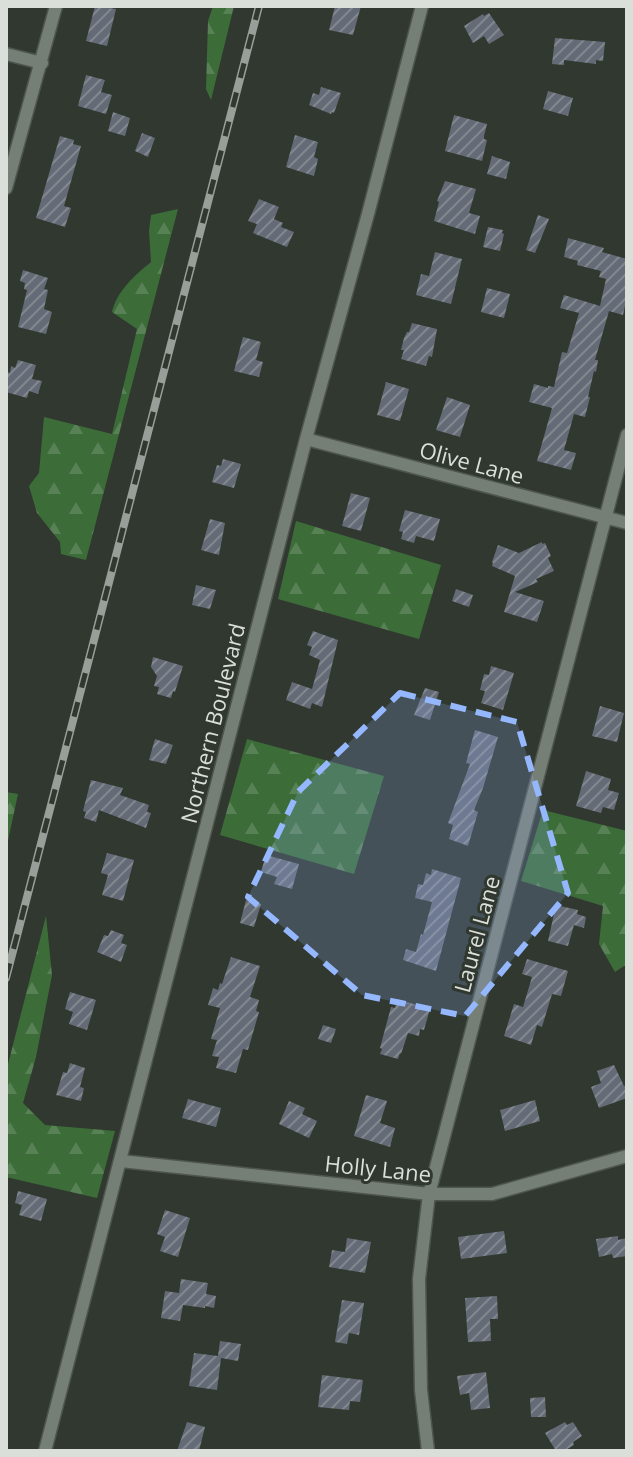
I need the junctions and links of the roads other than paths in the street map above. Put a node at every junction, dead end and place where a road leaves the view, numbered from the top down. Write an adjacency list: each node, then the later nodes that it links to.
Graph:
1 (56, 6): 4 (street)
2 (422, 6): 7 (street, Northern Boulevard)
3 (6, 54): 4 (street)
4 (42, 63): 5 (street)
5 (6, 188)
6 (627, 435): 8 (street, Laurel Lane)
7 (306, 439): 8 (street, Olive Lane); 11 (street, Northern Boulevard)
8 (606, 518): 9 (street, Olive Lane); 12 (street, Laurel Lane)
9 (627, 523)
10 (627, 1156): 12 (street, Holly Lane)
11 (121, 1161): 12 (street, Holly Lane); 13 (street, Northern Boulevard)
12 (429, 1194): 14 (street, Laurel Lane)
13 (45, 1451)
14 (428, 1451)

